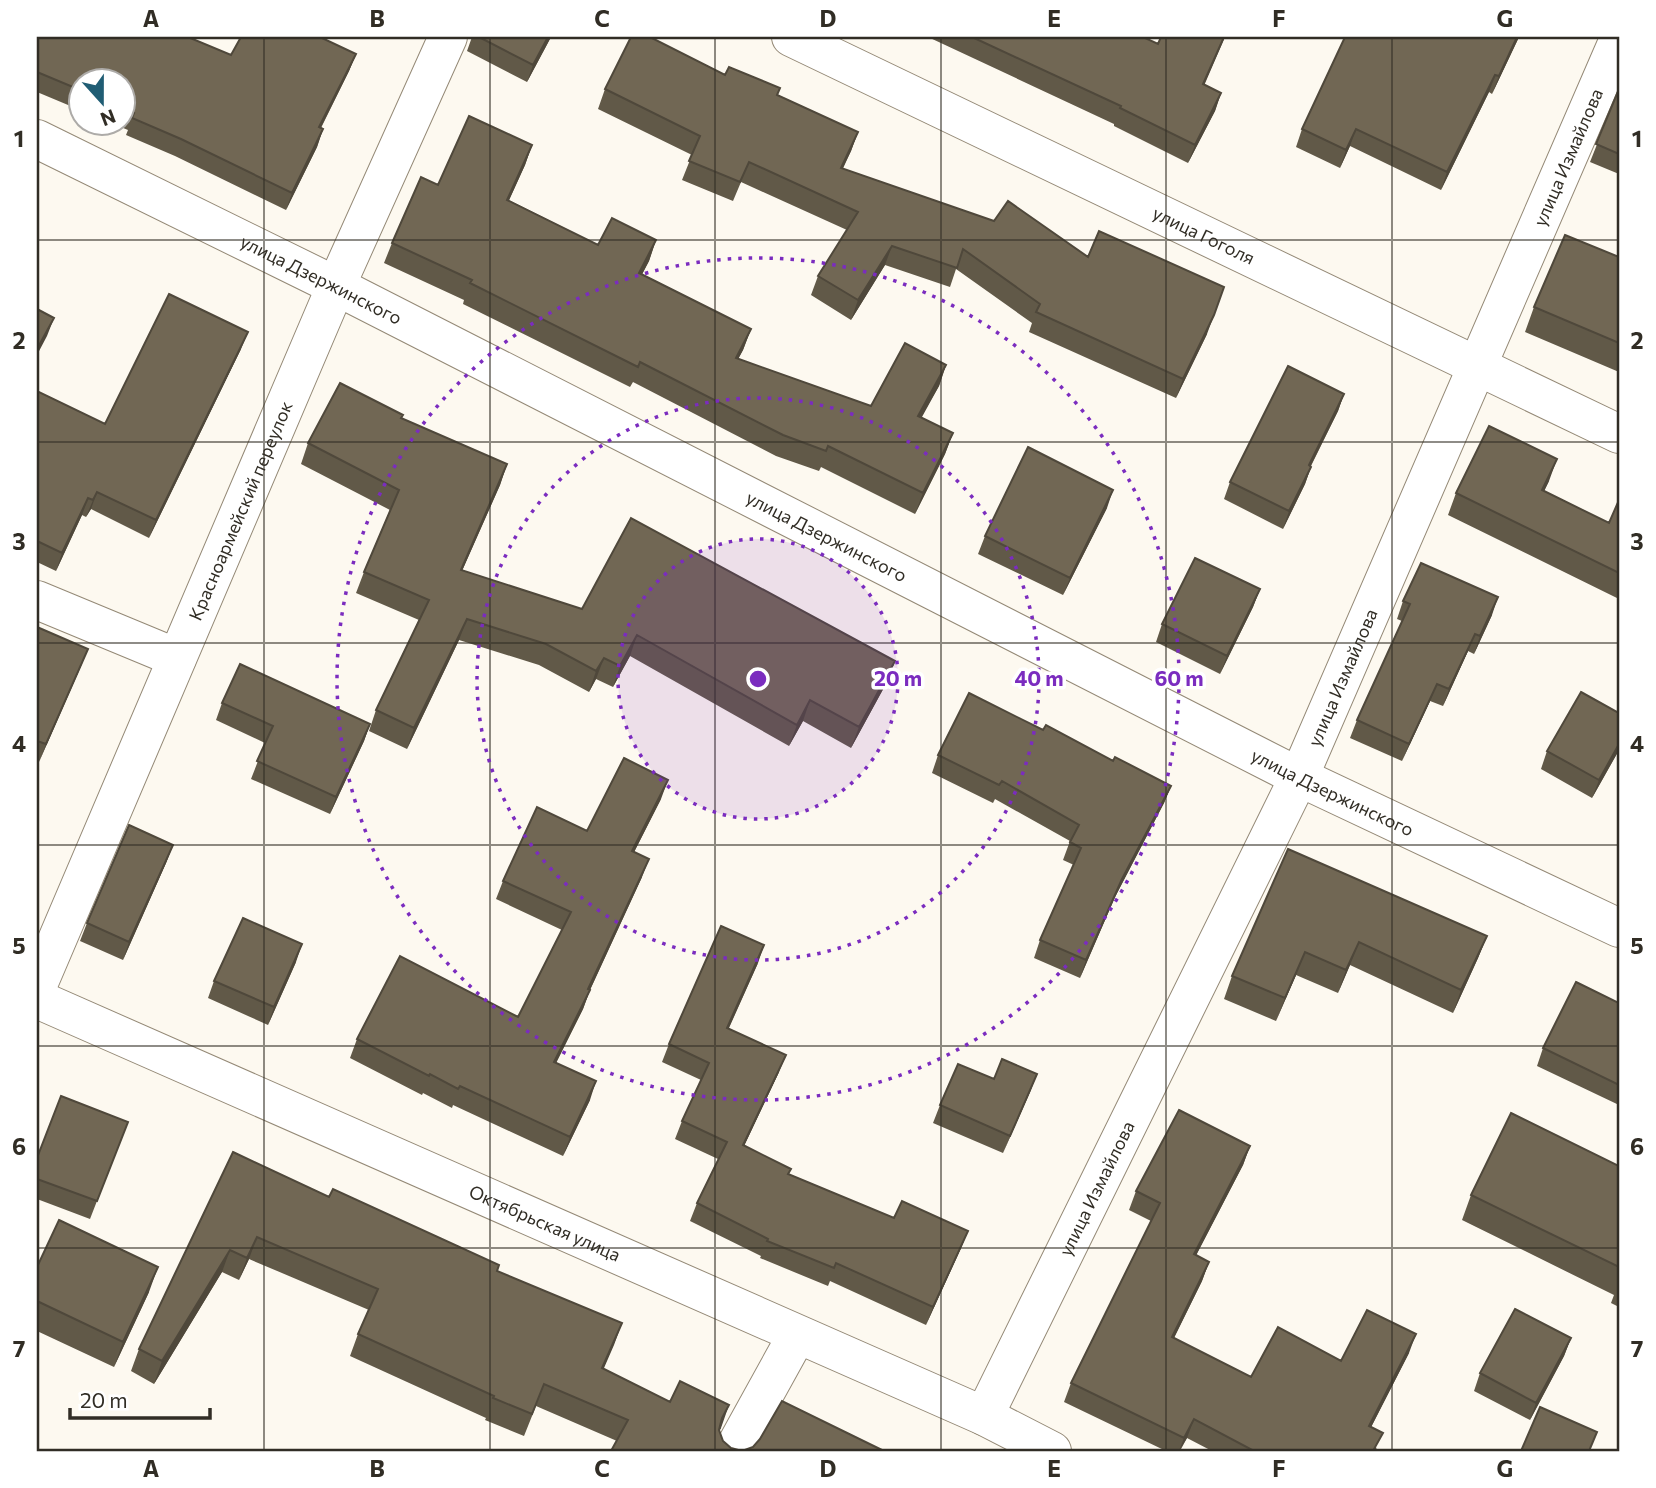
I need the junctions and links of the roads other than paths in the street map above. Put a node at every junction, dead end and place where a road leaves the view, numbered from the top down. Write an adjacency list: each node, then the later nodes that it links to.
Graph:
1 (448, 37): 5 (street, Красноармейский переулок)
2 (791, 37): 6 (street, улица Гоголя)
3 (1619, 39): 6 (street, улица Измайлова)
4 (37, 139): 5 (street, улица Дзержинского)
5 (336, 286): 9 (street, Красноармейский переулок); 10 (street, улица Дзержинского)
6 (1477, 366): 7 (street, улица Гоголя); 10 (street, улица Измайлова)
7 (1619, 434)
8 (37, 600): 9 (street)
9 (177, 658): 12 (street, Красноармейский переулок)
10 (1299, 777): 11 (street, улица Дзержинского); 15 (street, улица Измайлова)
11 (1619, 928)
12 (37, 987)
13 (37, 999): 14 (street, Октябрьская улица)
14 (797, 1335): 15 (street, Октябрьская улица); 16 (street)
15 (984, 1416): 17 (street, Октябрьская улица)
16 (733, 1451)
17 (1052, 1451)

